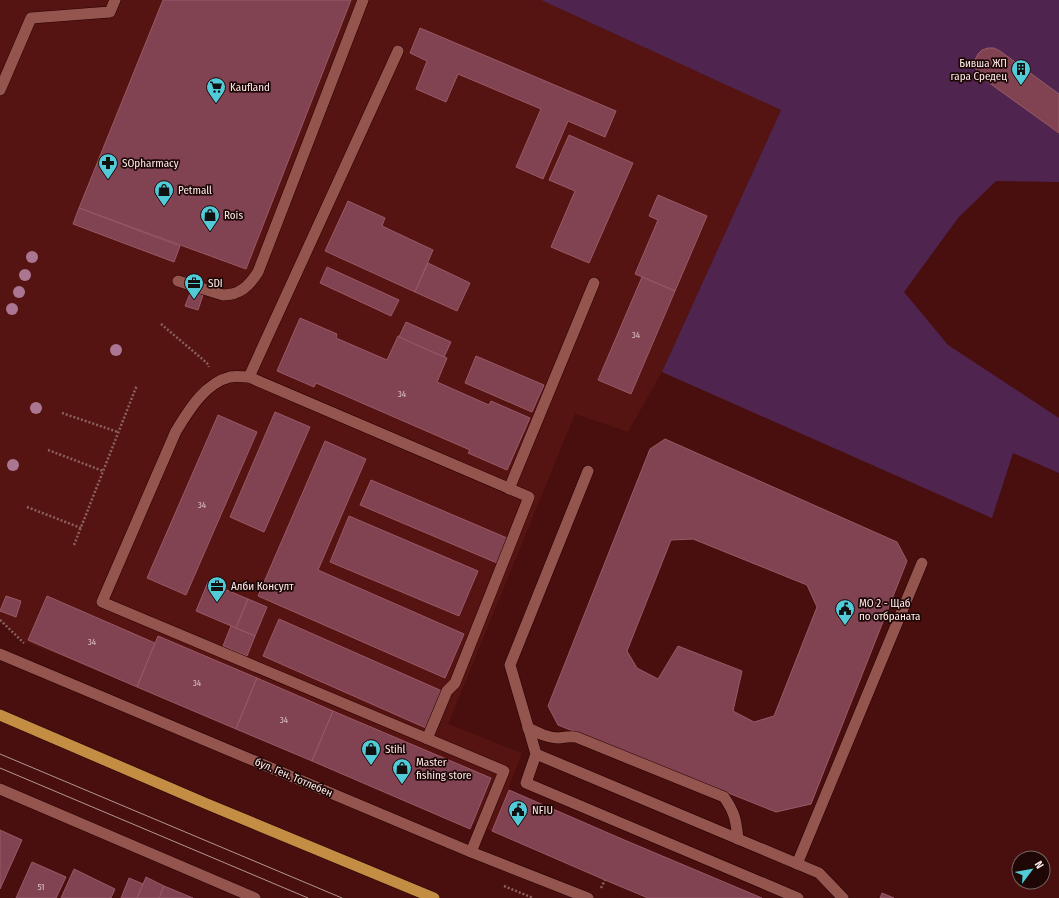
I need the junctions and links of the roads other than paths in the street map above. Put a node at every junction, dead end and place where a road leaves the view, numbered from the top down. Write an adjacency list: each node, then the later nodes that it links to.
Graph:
1 (115, 0): 4 (street)
2 (363, 0): 5 (street)
3 (398, 50): 7 (street)
4 (0, 90)
5 (178, 281)
6 (594, 283): 9 (street)
7 (249, 377): 9 (street); 14 (street)
8 (588, 471): 13 (street)
9 (509, 489): 14 (street)
10 (922, 564): 19 (street)
11 (0, 654): 18 (street, бул. Ген. Тотлебен)
12 (0, 715): 21 (main road)
13 (528, 728): 15 (street); 17 (street)
14 (427, 739): 18 (street)
15 (536, 754): 17 (street); 23 (street)
16 (0, 789): 20 (street)
17 (738, 839): 19 (street)
18 (471, 852): 22 (street, бул. Ген. Тотлебен)
19 (797, 864): 24 (street)
20 (255, 898)
21 (434, 898)
22 (588, 898)
23 (798, 898)
24 (844, 898)

